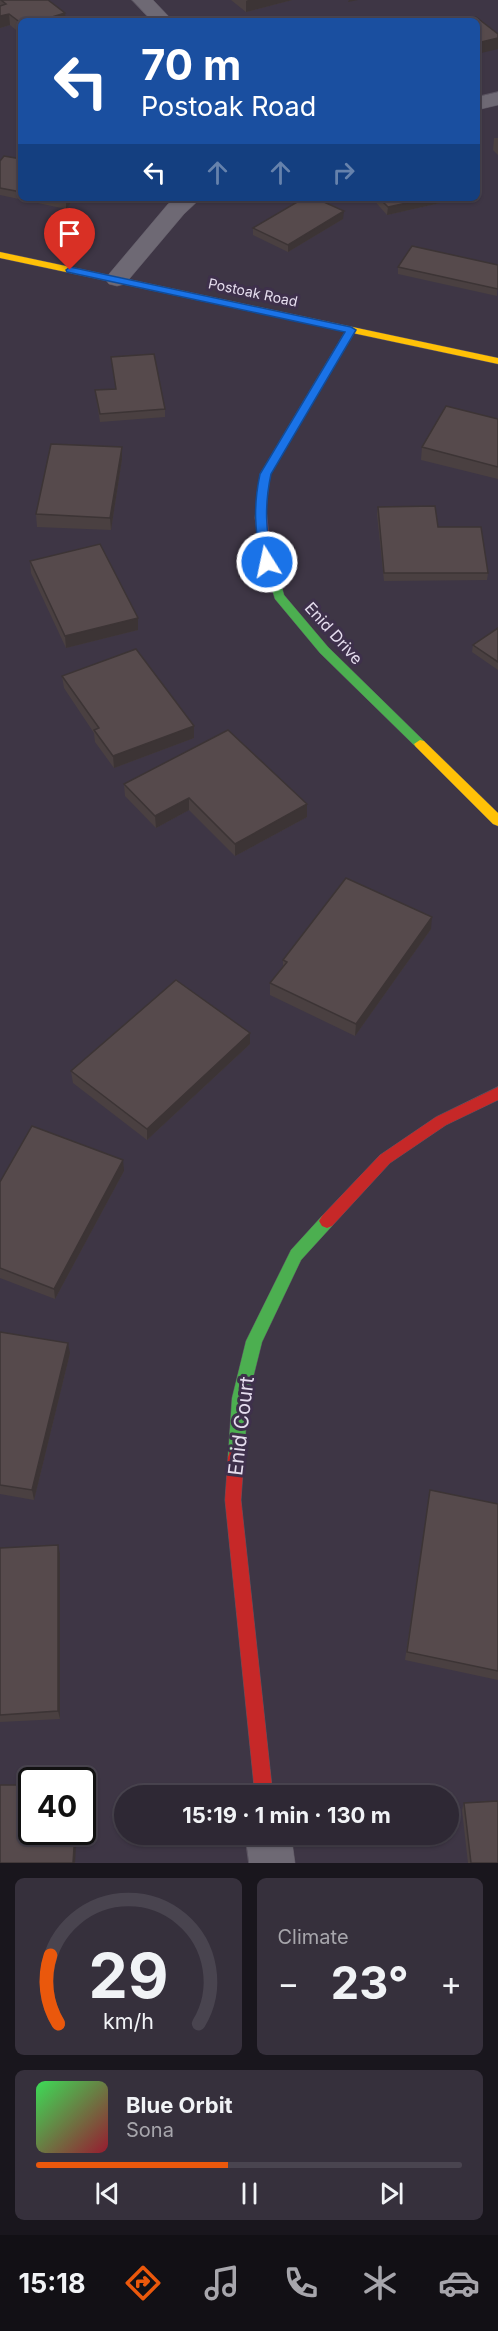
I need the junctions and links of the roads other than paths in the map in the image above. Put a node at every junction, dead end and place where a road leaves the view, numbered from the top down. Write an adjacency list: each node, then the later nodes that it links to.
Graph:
1 (142, 0): 2 (street)
2 (160, 18)
3 (498, 98): 4 (street)
4 (480, 103)
5 (186, 201): 7 (street)
6 (0, 255): 7 (street, Postoak Road)
7 (117, 279): 8 (street, Postoak Road)
8 (351, 330): 9 (street, Postoak Road); 10 (street, Enid Drive)
9 (498, 361)
10 (498, 821)
11 (498, 1093): 12 (street, Enid Court)
12 (263, 1785)
13 (270, 1845): 14 (street)
14 (272, 1863)

